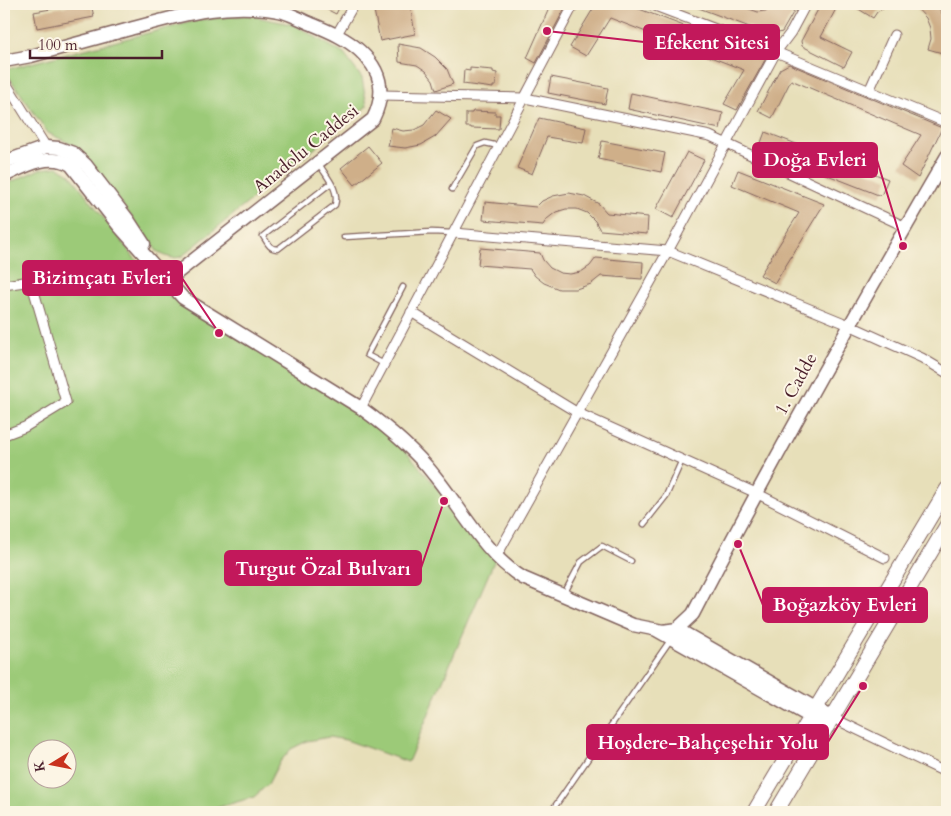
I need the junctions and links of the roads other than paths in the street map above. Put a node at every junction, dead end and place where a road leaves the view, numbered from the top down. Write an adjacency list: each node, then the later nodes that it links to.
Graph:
1 (354, 4): 6 (street)
2 (574, 4): 13 (street)
3 (650, 4): 8 (street)
4 (806, 4): 8 (street)
5 (191, 8): 6 (street); 9 (street)
6 (337, 34): 12 (street)
7 (894, 35): 11 (street)
8 (776, 52): 11 (street); 15 (street)
9 (4, 61)
10 (4, 80): 17 (street)
11 (869, 90): 14 (street)
12 (381, 95): 13 (street); 20 (street, Anadolu Caddesi)
13 (524, 98): 15 (street); 16 (street)
14 (947, 124)
15 (726, 142): 24 (street); 27 (street)
16 (500, 146): 23 (lane); 25 (street)
17 (46, 147): 19 (street); 28 (street)
18 (947, 156): 24 (street, 1. Cadde)
19 (4, 162)
20 (318, 162): 22 (lane); 28 (street, Anadolu Caddesi)
21 (4, 176): 28 (street)
22 (331, 183): 22 (lane)
23 (452, 189)
24 (906, 226): 32 (street, 1. Cadde)
25 (454, 233): 26 (lane); 27 (street); 31 (street)
26 (344, 237)
27 (668, 251): 32 (street); 36 (street)
28 (168, 280): 35 (street)
29 (4, 285): 37 (street)
30 (404, 287): 33 (lane)
31 (411, 312): 33 (street); 36 (street)
32 (849, 325): 34 (street); 40 (street, 1. Cadde)
33 (384, 364): 35 (street)
34 (947, 373)
35 (361, 408): 43 (street)
36 (578, 413): 38 (street); 43 (street)
37 (4, 435)
38 (682, 460): 40 (street); 41 (lane)
39 (947, 489): 48 (main road)
40 (756, 493): 44 (street); 47 (street, 1. Cadde)
41 (644, 524)
42 (947, 525): 49 (main road)
43 (496, 557): 46 (street)
44 (885, 558)
45 (631, 561): 46 (lane)
46 (563, 595): 47 (street)
47 (674, 634): 48 (street); 51 (lane, 1. Cadde)
48 (814, 713): 49 (street); 52 (main road)
49 (831, 722): 50 (street); 53 (main road)
50 (947, 773)
51 (551, 812)
52 (754, 812)
53 (776, 812)

